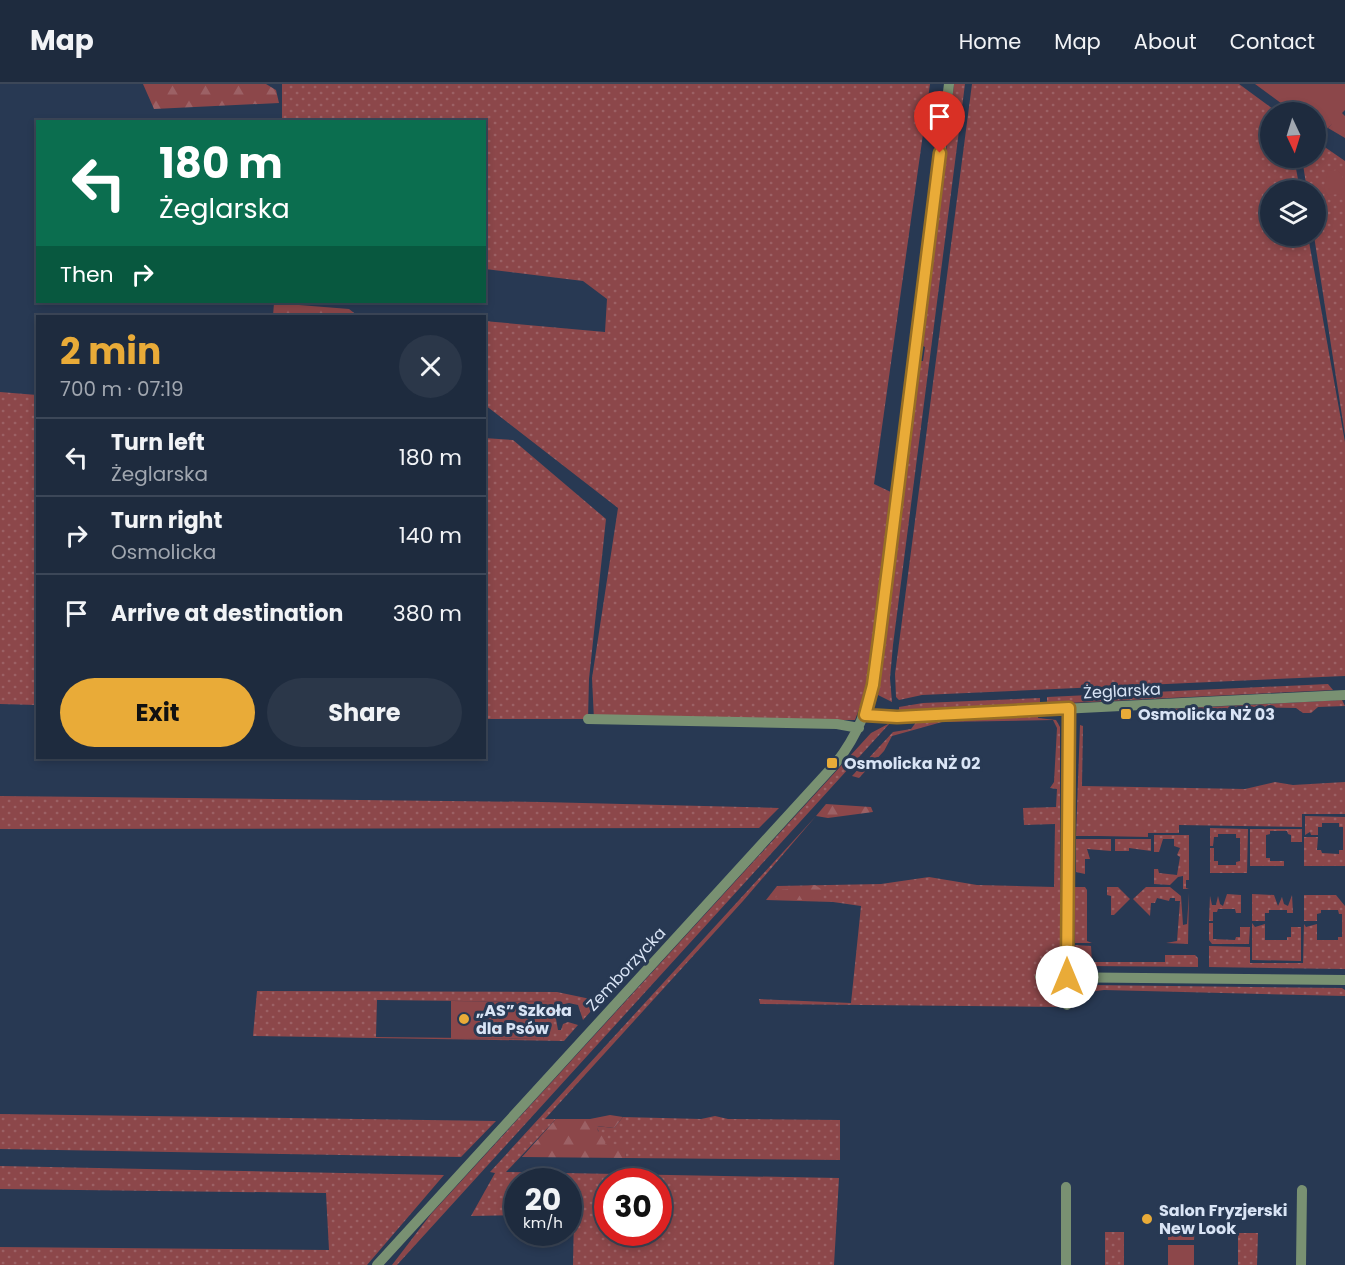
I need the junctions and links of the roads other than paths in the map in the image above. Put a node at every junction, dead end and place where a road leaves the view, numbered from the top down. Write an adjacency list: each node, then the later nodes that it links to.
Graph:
1 (949, 84): 4 (street, Zemborzycka)
2 (1345, 695): 3 (street, Żeglarska)
3 (1069, 708): 4 (street, Żeglarska); 8 (street)
4 (865, 715): 6 (street, Zemborzycka)
5 (588, 719): 6 (street)
6 (859, 728): 13 (street, Zemborzycka)
7 (1040, 977): 8 (street)
8 (1067, 977): 9 (street); 10 (street)
9 (1345, 980)
10 (1067, 1005)
11 (1066, 1187): 14 (street)
12 (1302, 1190): 15 (street)
13 (377, 1265)
14 (1066, 1265)
15 (1301, 1265)

